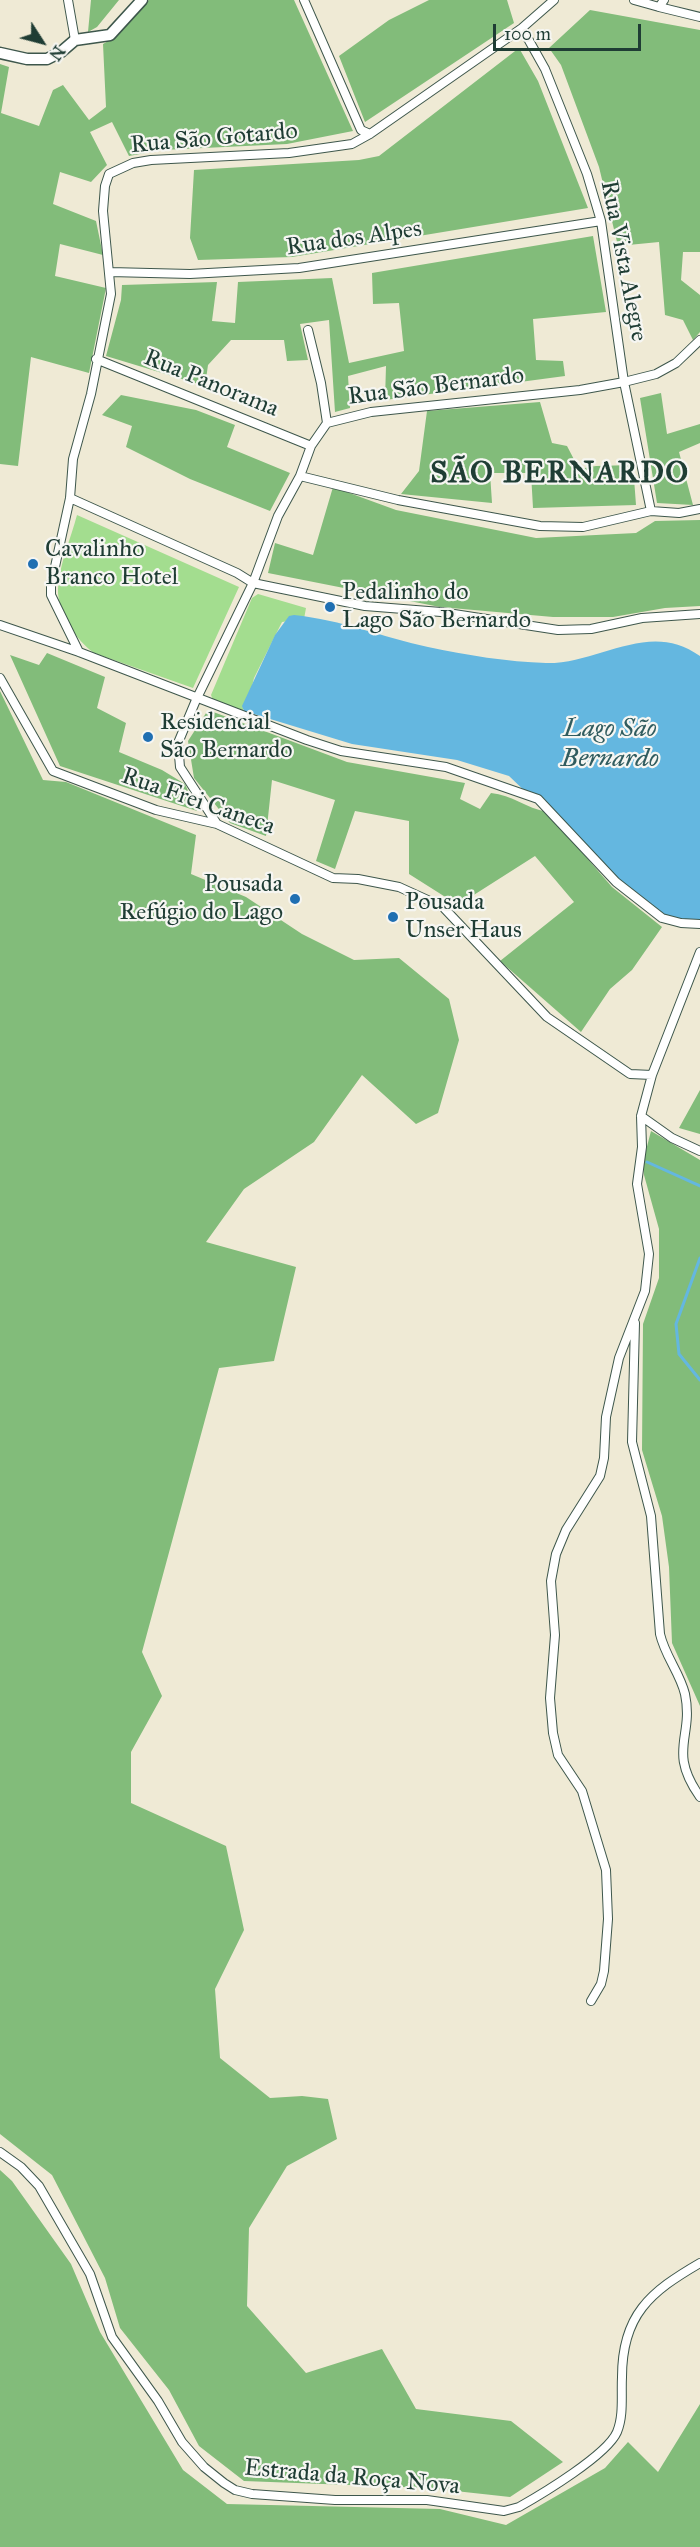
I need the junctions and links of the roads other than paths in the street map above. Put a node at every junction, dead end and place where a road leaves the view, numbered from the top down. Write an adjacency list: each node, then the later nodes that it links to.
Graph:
1 (68, 0): 9 (street)
2 (142, 0): 9 (street)
3 (304, 0): 11 (street)
4 (554, 0): 8 (street, Rua São Gotardo)
5 (634, 0): 6 (street)
6 (661, 4): 7 (street)
7 (700, 17)
8 (522, 28): 11 (street, Rua São Gotardo); 12 (street, Rua Vista Alegre)
9 (75, 40): 10 (street)
10 (0, 53)
11 (370, 134): 13 (street, Rua São Gotardo)
12 (601, 221): 13 (street, Rua dos Alpes); 17 (street, Rua Vista Alegre)
13 (110, 272): 16 (street, Rua São Gotardo)
14 (308, 330): 18 (street)
15 (700, 340): 17 (street, Rua São Bernardo)
16 (96, 359): 19 (street, Rua Panorama); 21 (street, Rua São Gotardo)
17 (624, 382): 18 (street, Rua São Bernardo); 23 (street, Rua Vista Alegre)
18 (327, 423): 19 (street, Rua São Bernardo)
19 (310, 446): 20 (street, Rua São Bernardo)
20 (300, 476): 23 (street); 24 (street, Rua São Bernardo)
21 (70, 498): 24 (street); 27 (street, Rua São Gotardo)
22 (700, 510): 23 (street)
23 (651, 511)
24 (253, 583): 25 (street); 29 (street, Rua São Bernardo)
25 (700, 614)
26 (0, 626): 27 (street)
27 (79, 652): 29 (street)
28 (0, 678): 30 (street, Rua Frei Caneca)
29 (196, 700): 30 (street, Rua São Bernardo); 31 (street)
30 (217, 824): 33 (street, Rua Frei Caneca)
31 (700, 924)
32 (700, 952): 33 (street)
33 (652, 1075): 34 (street)
34 (641, 1116): 35 (street); 36 (street)
35 (700, 1151)
36 (635, 1322): 37 (street); 38 (street)
37 (700, 1797)
38 (591, 2001)
39 (0, 2152): 40 (street, Estrada da Roça Nova)
40 (700, 2263)

